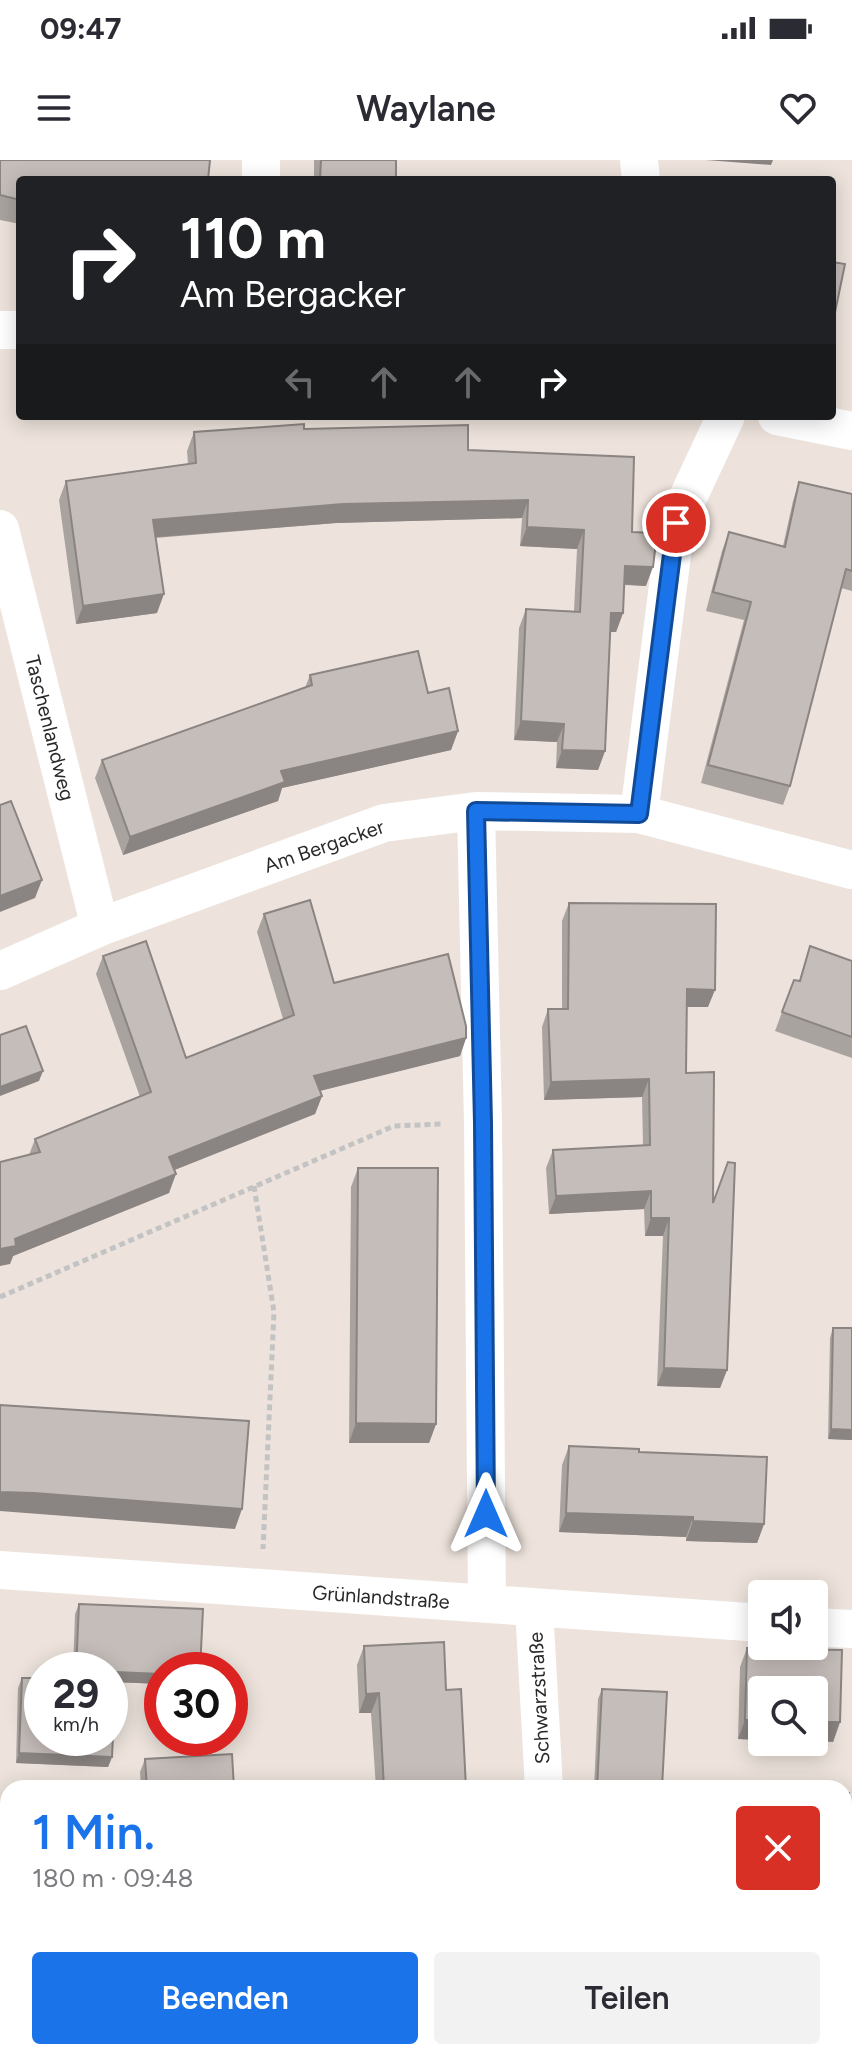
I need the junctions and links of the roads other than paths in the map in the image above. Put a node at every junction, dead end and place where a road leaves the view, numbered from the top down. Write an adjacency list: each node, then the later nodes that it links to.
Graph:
1 (724, 420): 6 (street)
2 (797, 420): 3 (street)
3 (852, 431)
4 (0, 529): 8 (street, Taschenlandweg)
5 (476, 811): 6 (street, Am Bergacker); 8 (street, Am Bergacker); 11 (street)
6 (639, 814): 7 (street, Am Bergacker)
7 (852, 870)
8 (100, 927): 9 (street, Am Bergacker)
9 (0, 971)
10 (0, 1570): 11 (street, Grünlandstraße)
11 (487, 1604): 12 (street, Grünlandstraße)
12 (534, 1607): 13 (street, Grünlandstraße); 16 (street, Schwarzstraße)
13 (748, 1622)
14 (828, 1628): 15 (street)
15 (852, 1629)
16 (544, 1780)

